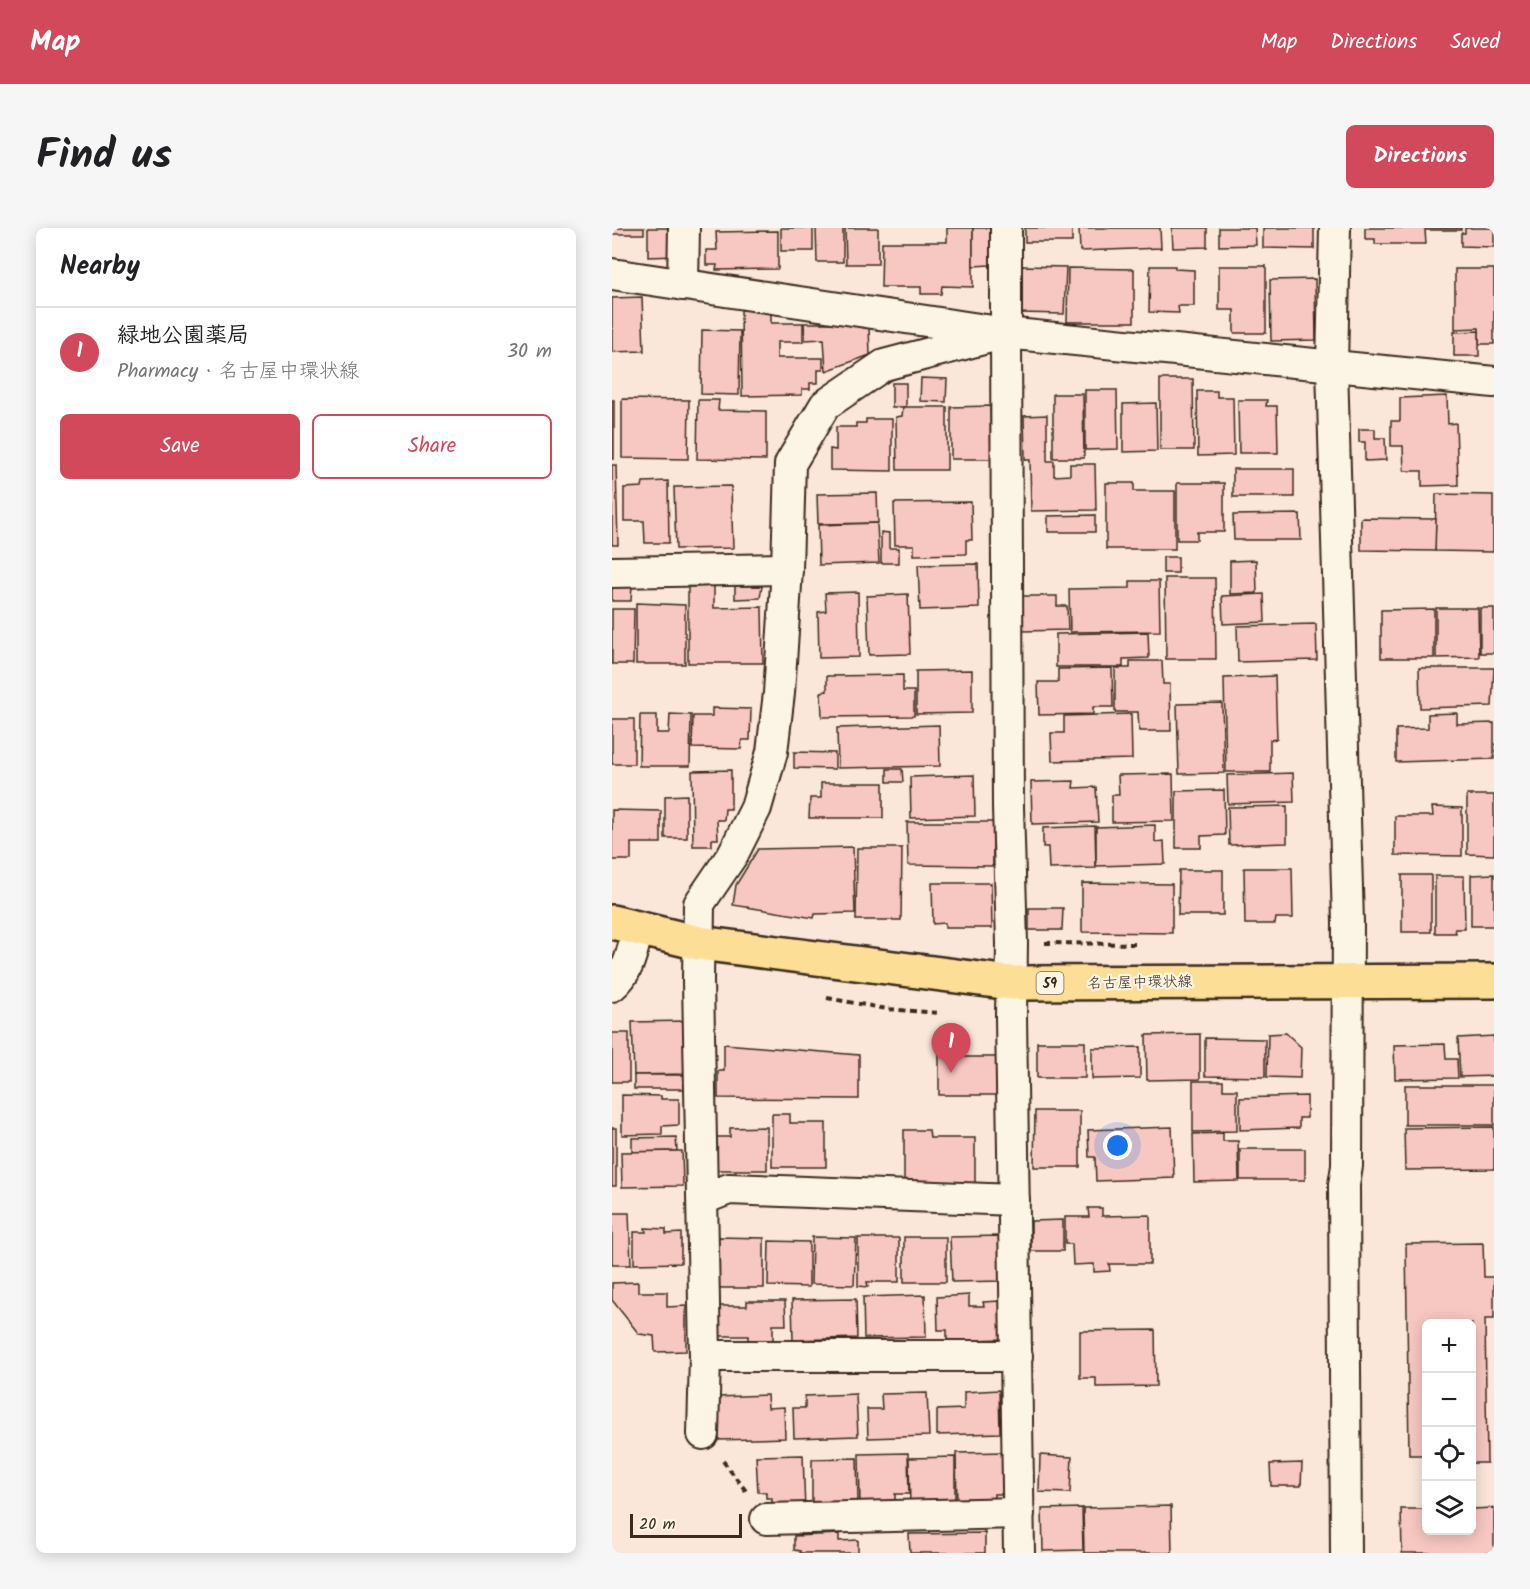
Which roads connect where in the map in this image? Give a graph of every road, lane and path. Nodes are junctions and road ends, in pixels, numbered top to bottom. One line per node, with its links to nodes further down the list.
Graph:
1 (684, 228): 5 (street)
2 (1006, 228): 6 (street)
3 (1335, 228): 7 (street)
4 (612, 274): 5 (street)
5 (683, 285): 6 (street)
6 (1006, 333): 7 (street); 9 (street); 13 (street)
7 (1332, 366): 8 (street); 15 (street)
8 (1494, 382)
9 (787, 570): 10 (street); 12 (street)
10 (612, 572)
11 (625, 926): 12 (main road, 名古屋中環状線 / 59); 18 (street)
12 (699, 943): 17 (main road, 名古屋中環状線 / 59); 19 (street)
13 (1012, 943): 14 (path); 17 (street)
14 (1142, 944)
15 (1348, 980): 16 (main road, 名古屋中環状線 / 59); 17 (main road, 名古屋中環状線 / 59); 27 (street)
16 (1494, 981)
17 (1011, 983): 20 (street)
18 (612, 986)
19 (703, 1199): 20 (street); 21 (street)
20 (1014, 1200): 22 (street)
21 (705, 1356): 22 (street); 23 (street)
22 (1017, 1356): 24 (street)
23 (703, 1434)
24 (1019, 1513): 25 (street); 26 (street)
25 (766, 1519)
26 (1019, 1553)
27 (1346, 1553)

